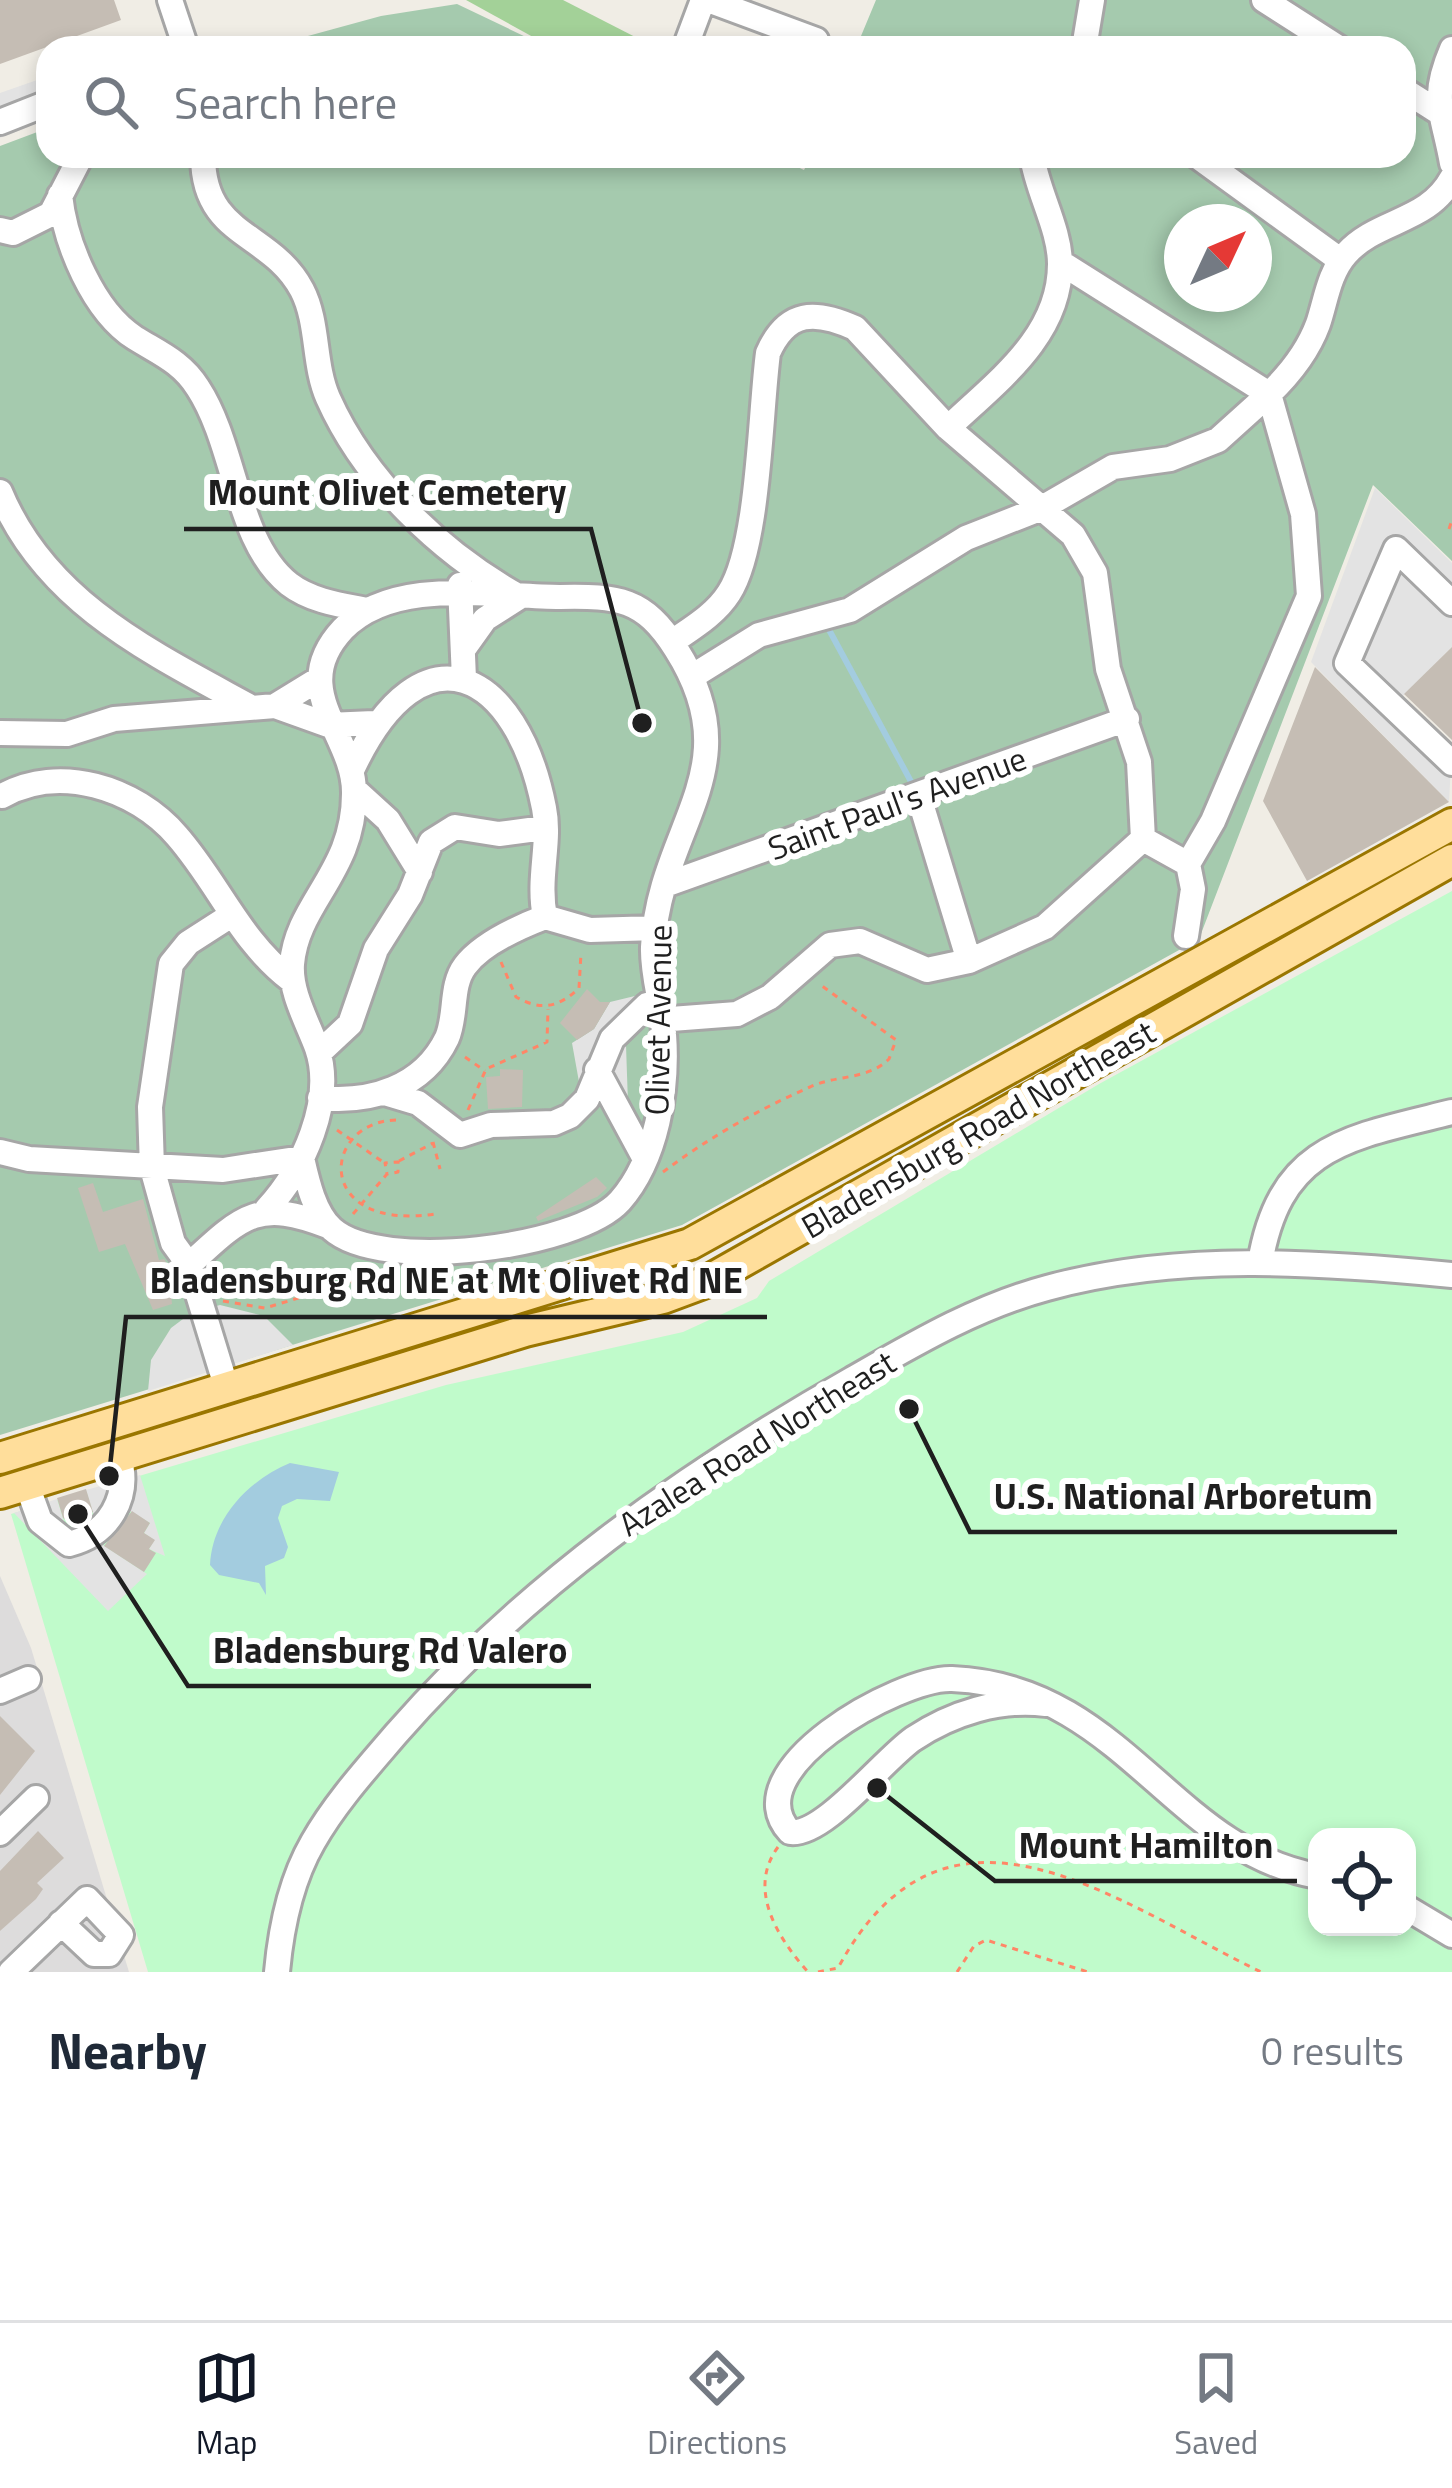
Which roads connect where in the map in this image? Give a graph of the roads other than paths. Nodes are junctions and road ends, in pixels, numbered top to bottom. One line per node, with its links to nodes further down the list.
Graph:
1 (170, 0): 5 (street)
2 (705, 0): 6 (street); 7 (street)
3 (1092, 0): 8 (street)
4 (1264, 0): 9 (street)
5 (182, 36)
6 (690, 36)
7 (805, 36)
8 (1086, 36)
9 (1320, 36)
10 (1452, 49): 13 (street)
11 (1416, 98): 13 (street)
12 (36, 108): 14 (street)
13 (1437, 111): 19 (street)
14 (0, 122)
15 (76, 168): 20 (street)
16 (202, 168): 29 (street)
17 (1035, 168): 24 (street)
18 (1214, 168): 23 (street)
19 (1451, 179): 23 (street)
20 (61, 195): 21 (street); 22 (street)
21 (4, 236): 22 (street)
22 (79, 260): 32 (street)
23 (1340, 260): 25 (street)
24 (1060, 262): 25 (street); 26 (street)
25 (1269, 394): 28 (street); 57 (street)
26 (948, 428): 28 (street); 35 (street)
27 (0, 492): 41 (street)
28 (1042, 508): 38 (street); 43 (street)
29 (454, 553): 30 (street); 31 (street)
30 (461, 596): 31 (street, Olivet Avenue); 34 (street, Olivet Avenue); 37 (street)
31 (520, 597): 35 (street, Olivet Avenue); 37 (street)
32 (323, 601): 34 (street); 36 (street)
33 (1452, 603): 47 (street)
34 (367, 610): 36 (street)
35 (672, 642): 38 (street, Olivet Avenue)
36 (333, 644): 39 (street)
37 (465, 646): 40 (street)
38 (693, 676): 59 (street, Olivet Avenue)
39 (319, 679): 42 (street); 45 (street)
40 (464, 679): 44 (street); 52 (street)
41 (247, 704): 42 (street); 46 (street)
42 (275, 706): 45 (street)
43 (1127, 719): 50 (street, Saint Paul's Avenue); 54 (street)
44 (374, 723): 45 (street); 48 (street)
45 (328, 725): 48 (street)
46 (0, 733)
47 (1452, 763)
48 (354, 779): 53 (street); 68 (street)
49 (1, 796): 60 (street)
50 (919, 797): 59 (street, Saint Paul's Avenue); 67 (street)
51 (1452, 824): 62 (main road, Bladensburg Road Northeast)
52 (544, 828): 55 (street); 61 (street)
53 (398, 834): 55 (street); 58 (street)
54 (1143, 838): 57 (street); 67 (street)
55 (431, 842): 58 (street)
56 (1452, 860): 62 (main road, Bladensburg Road Northeast)
57 (1188, 864): 65 (street)
58 (420, 872): 70 (street)
59 (665, 885): 63 (street, Olivet Avenue)
60 (230, 916): 64 (street); 66 (street)
61 (554, 920): 63 (street); 72 (street)
62 (1308, 921): 84 (main road, Bladensburg Road Northeast); 87 (main road, Bladensburg Road Northeast)
63 (657, 928): 69 (street, Olivet Avenue)
64 (204, 933): 66 (street); 78 (street)
65 (1186, 936)
66 (254, 947): 68 (street)
67 (969, 961): 69 (street)
68 (291, 980): 70 (street)
69 (660, 1012): 71 (street); 77 (street, Olivet Avenue)
70 (319, 1053): 73 (street)
71 (597, 1070): 72 (street); 77 (street)
72 (388, 1094): 73 (street)
73 (318, 1107): 76 (street)
74 (1452, 1112): 81 (street)
75 (0, 1152): 78 (street)
76 (302, 1157): 78 (street); 79 (street); 80 (street)
77 (645, 1159): 80 (street, Olivet Avenue)
78 (152, 1168): 82 (street)
79 (266, 1209): 80 (street, Olivet Avenue); 82 (street)
80 (331, 1228)
81 (1260, 1263): 83 (street, Azalea Road Northeast); 102 (street, Azalea Road Northeast)
82 (189, 1265): 85 (street)
83 (1452, 1275)
84 (272, 1376): 85 (main road, Bladensburg Road Northeast); 87 (main road)
85 (227, 1389): 86 (main road, Bladensburg Road Northeast)
86 (190, 1400): 88 (main road); 90 (main road, Bladensburg Road Northeast)
87 (280, 1407): 88 (main road, Bladensburg Road Northeast)
88 (199, 1432): 89 (main road, Bladensburg Road Northeast)
89 (119, 1456): 91 (main road, Bladensburg Road Northeast); 91 (street)
90 (0, 1458)
91 (13, 1489)
92 (28, 1679): 93 (street)
93 (0, 1691)
94 (1046, 1704): 94 (street); 97 (street)
95 (36, 1798): 96 (street)
96 (0, 1833)
97 (1308, 1873)
98 (1416, 1913): 100 (street)
99 (61, 1923): 99 (street); 101 (street)
100 (1452, 1935)
101 (11, 1972)
102 (277, 1972)

